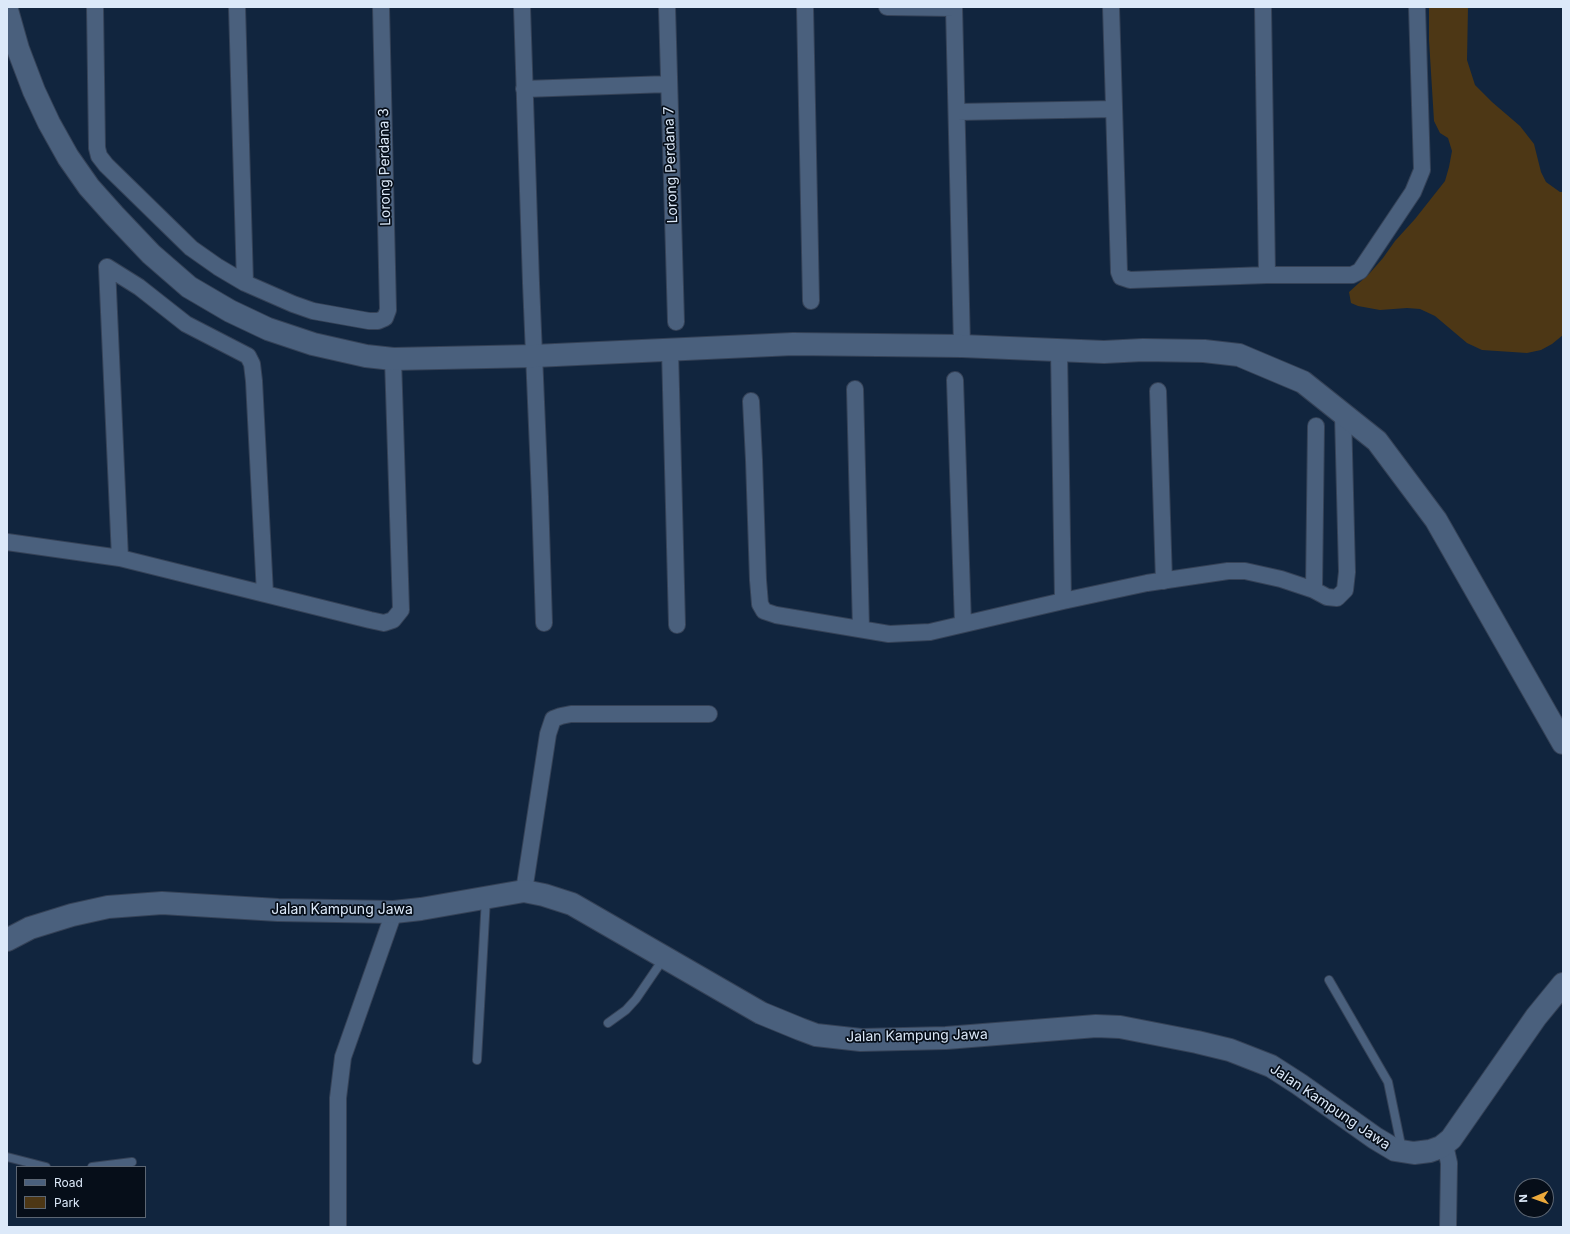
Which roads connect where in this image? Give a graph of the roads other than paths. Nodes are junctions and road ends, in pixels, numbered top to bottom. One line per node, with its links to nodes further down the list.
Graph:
1 (95, 7): 18 (street)
2 (237, 7): 18 (street)
3 (381, 7): 18 (street, Lorong Perdana 3)
4 (522, 7): 14 (street)
5 (667, 7): 13 (street, Lorong Perdana 7)
6 (805, 7): 19 (street)
7 (887, 7): 11 (street)
8 (1111, 7): 15 (street)
9 (1263, 7): 17 (street)
10 (1416, 7): 17 (street)
11 (954, 8): 16 (street)
12 (7, 10): 25 (street)
13 (668, 84): 14 (street); 20 (street, Lorong Perdana 7)
14 (524, 89): 24 (street)
15 (1114, 109): 16 (street); 17 (street)
16 (957, 112): 21 (street)
17 (1267, 275)
18 (245, 283)
19 (811, 301)
20 (676, 322)
21 (962, 346): 22 (street); 23 (street)
22 (670, 350): 24 (street); 39 (street)
23 (1059, 350): 30 (street); 37 (street)
24 (534, 356): 25 (street); 38 (street)
25 (393, 359): 36 (street)
26 (955, 380): 40 (street)
27 (855, 389): 41 (street)
28 (1158, 391): 34 (street)
29 (751, 401): 41 (street)
30 (1343, 414): 35 (street); 43 (street)
31 (1316, 426): 35 (street)
32 (7, 542): 33 (street)
33 (120, 558): 36 (street); 36 (street)
34 (1164, 581): 35 (street); 37 (street)
35 (1314, 590)
36 (265, 594)
37 (1063, 601): 40 (street)
38 (544, 623)
39 (677, 624)
40 (963, 624): 41 (street)
41 (860, 629)
42 (709, 714): 44 (street)
43 (1563, 743)
44 (524, 891): 45 (street, Jalan Kampung Jawa); 48 (street, Jalan Kampung Jawa)
45 (486, 897): 46 (street, Jalan Kampung Jawa); 52 (lane)
46 (394, 912): 47 (street, Jalan Kampung Jawa); 59 (street)
47 (7, 940)
48 (664, 957): 51 (lane); 54 (street, Jalan Kampung Jawa)
49 (1329, 980): 54 (lane)
50 (1563, 984): 53 (street)
51 (608, 1023)
52 (477, 1060)
53 (1445, 1145): 54 (street, Jalan Kampung Jawa); 60 (street)
54 (1403, 1152)
55 (7, 1157): 57 (lane)
56 (132, 1162): 58 (lane)
57 (42, 1166)
58 (100, 1166)
59 (338, 1227)
60 (1448, 1227)

